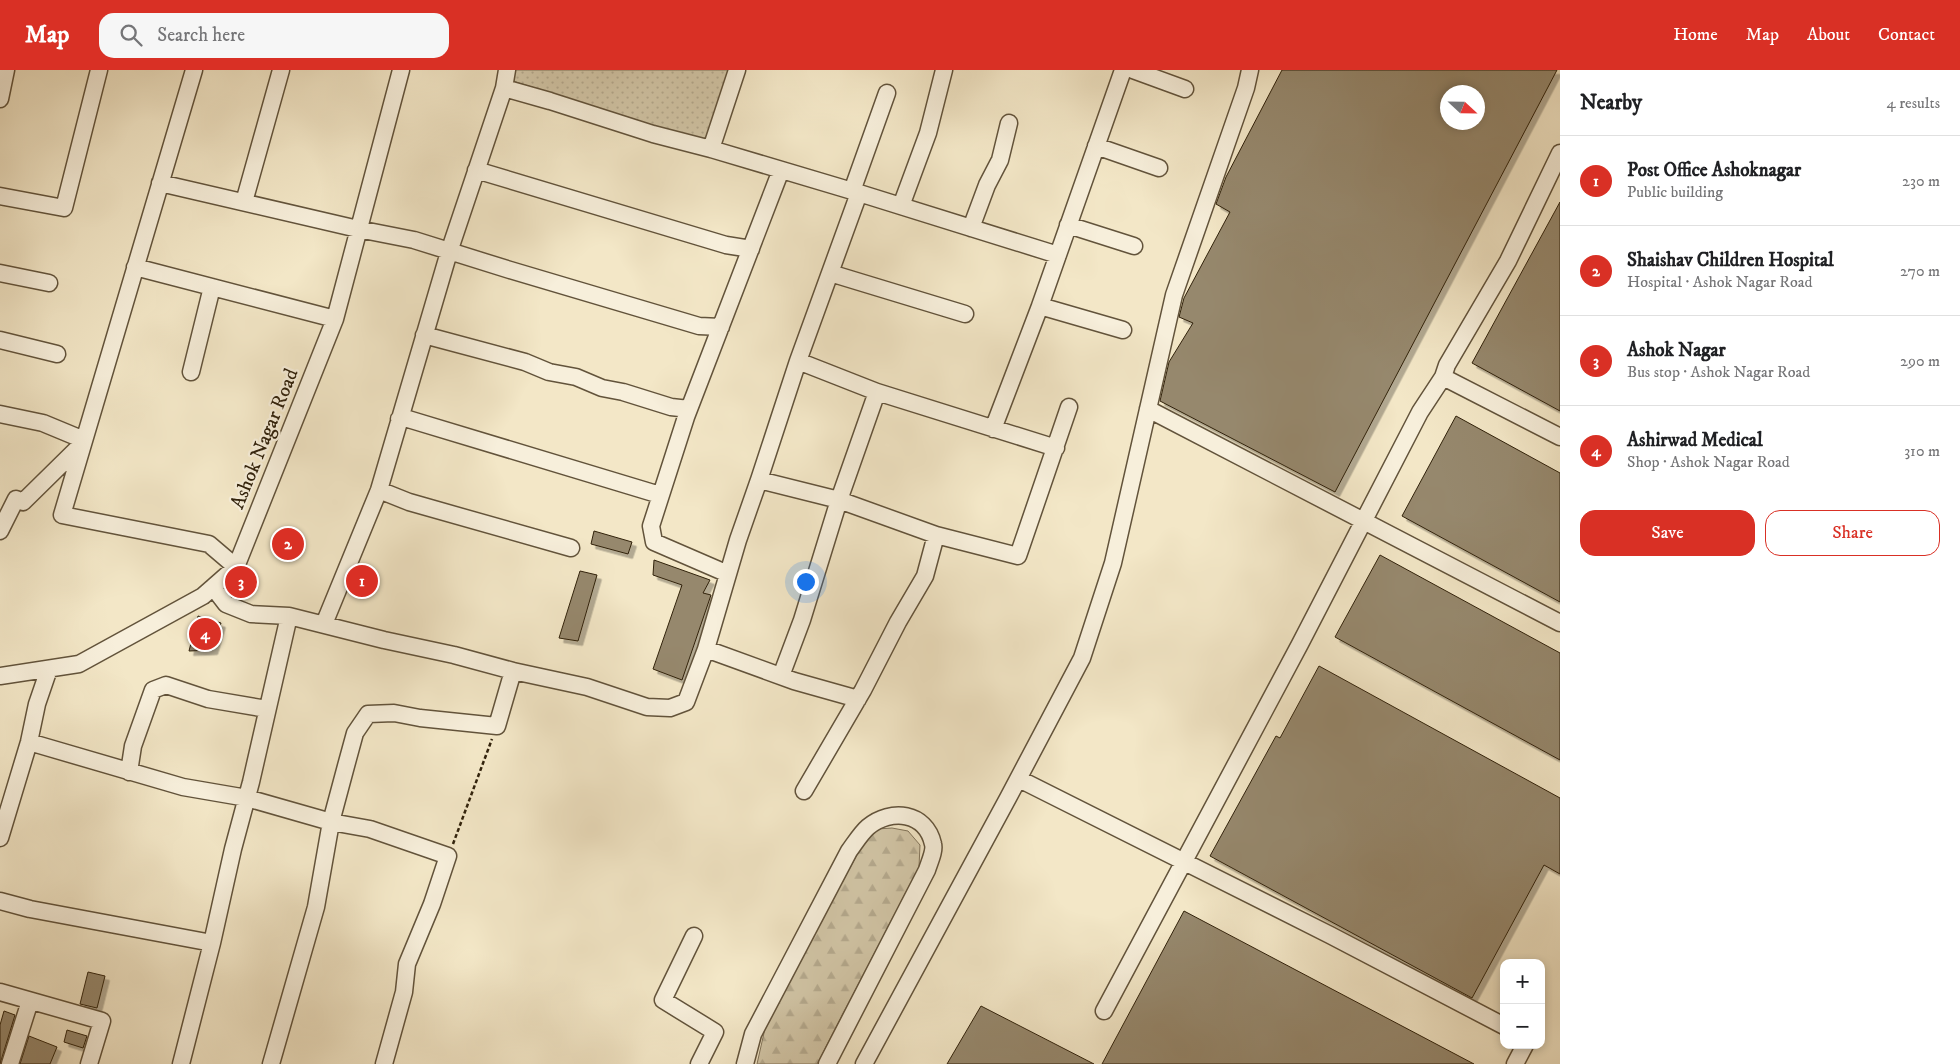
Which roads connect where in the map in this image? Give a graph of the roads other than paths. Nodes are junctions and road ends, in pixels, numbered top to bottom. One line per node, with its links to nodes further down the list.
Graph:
1 (6, 70): 15 (street)
2 (99, 70): 25 (street)
3 (194, 70): 23 (street)
4 (281, 70): 26 (street)
5 (401, 70): 30 (street, Ashok Nagar Road)
6 (507, 70): 12 (street)
7 (736, 70): 18 (street)
8 (944, 70): 27 (street)
9 (1123, 70): 17 (street)
10 (1133, 70): 13 (street)
11 (1250, 70): 54 (street)
12 (504, 88): 18 (street); 21 (street)
13 (1185, 89)
14 (886, 93): 24 (street)
15 (0, 99)
16 (1009, 123): 29 (street)
17 (1096, 146): 20 (street); 28 (street)
18 (711, 149): 22 (street)
19 (1560, 153): 50 (street)
20 (1159, 168)
21 (476, 170): 32 (street); 33 (street)
22 (781, 170): 24 (street); 32 (street)
23 (160, 183): 26 (street); 35 (street)
24 (856, 192): 27 (street); 37 (street)
25 (0, 196)
26 (244, 202): 30 (street)
27 (901, 206): 29 (street)
28 (1068, 225): 31 (street); 34 (street)
29 (971, 228): 34 (street)
30 (358, 229): 33 (street); 42 (street, Ashok Nagar Road)
31 (1134, 246)
32 (751, 249): 43 (street)
33 (450, 252): 43 (street); 45 (street)
34 (1058, 255): 40 (street)
35 (135, 267): 39 (street); 59 (street)
36 (0, 273): 38 (street)
37 (830, 273): 41 (street); 48 (street)
38 (50, 284)
39 (212, 287): 42 (street); 49 (street)
40 (1040, 306): 44 (street); 57 (street)
41 (965, 314)
42 (335, 319): 70 (street, Ashok Nagar Road)
43 (722, 327): 53 (street)
44 (1123, 330)
45 (424, 335): 53 (street); 56 (street)
46 (0, 340): 47 (street)
47 (57, 354)
48 (798, 361): 51 (street); 61 (street)
49 (191, 372)
50 (1443, 377): 58 (street); 66 (street)
51 (877, 392): 57 (street); 65 (street)
52 (1069, 406): 60 (street)
53 (689, 409): 63 (street)
54 (1148, 409): 66 (street); 85 (street)
55 (0, 414): 59 (street)
56 (400, 419): 62 (street); 63 (street)
57 (993, 430): 60 (street)
58 (1560, 437)
59 (84, 442): 64 (street); 70 (street)
60 (1056, 448): 68 (street)
61 (759, 480): 65 (street); 71 (street)
62 (379, 490): 69 (street); 75 (street)
63 (660, 495): 71 (street)
64 (8, 498): 67 (street)
65 (839, 500): 68 (street); 80 (street)
66 (1363, 520): 74 (street); 90 (street)
67 (0, 531)
68 (936, 534): 81 (street)
69 (571, 548)
70 (236, 567): 72 (street, Ashok Nagar Road)
71 (728, 574): 76 (street)
72 (214, 587): 73 (street); 77 (street, Ashok Nagar Road)
73 (289, 616): 75 (street); 82 (street)
74 (1560, 623)
75 (324, 624): 78 (street)
76 (706, 649): 78 (street); 80 (street)
77 (49, 669): 79 (street, Ashok Nagar Road); 83 (street)
78 (513, 671): 88 (street)
79 (0, 676)
80 (782, 676): 81 (street)
81 (858, 699): 86 (street)
82 (267, 709): 84 (street); 87 (street)
83 (29, 742): 84 (street); 89 (street)
84 (129, 772): 87 (street)
85 (1018, 778): 90 (street); 107 (street)
86 (804, 791)
87 (247, 798): 88 (street); 93 (street)
88 (331, 822): 102 (street); 103 (street)
89 (0, 838)
90 (1184, 861): 96 (street); 97 (street)
91 (0, 901): 93 (street)
92 (694, 936): 104 (street)
93 (212, 943): 101 (street)
94 (0, 992): 95 (street)
95 (30, 1001): 99 (street); 100 (street)
96 (1104, 1011)
97 (1500, 1024)
98 (1523, 1049): 108 (street)
99 (10, 1064)
100 (89, 1064)
101 (181, 1064)
102 (271, 1064)
103 (384, 1064)
104 (699, 1064)
105 (745, 1064): 106 (street)
106 (827, 1064)
107 (864, 1064)
108 (1515, 1064)

